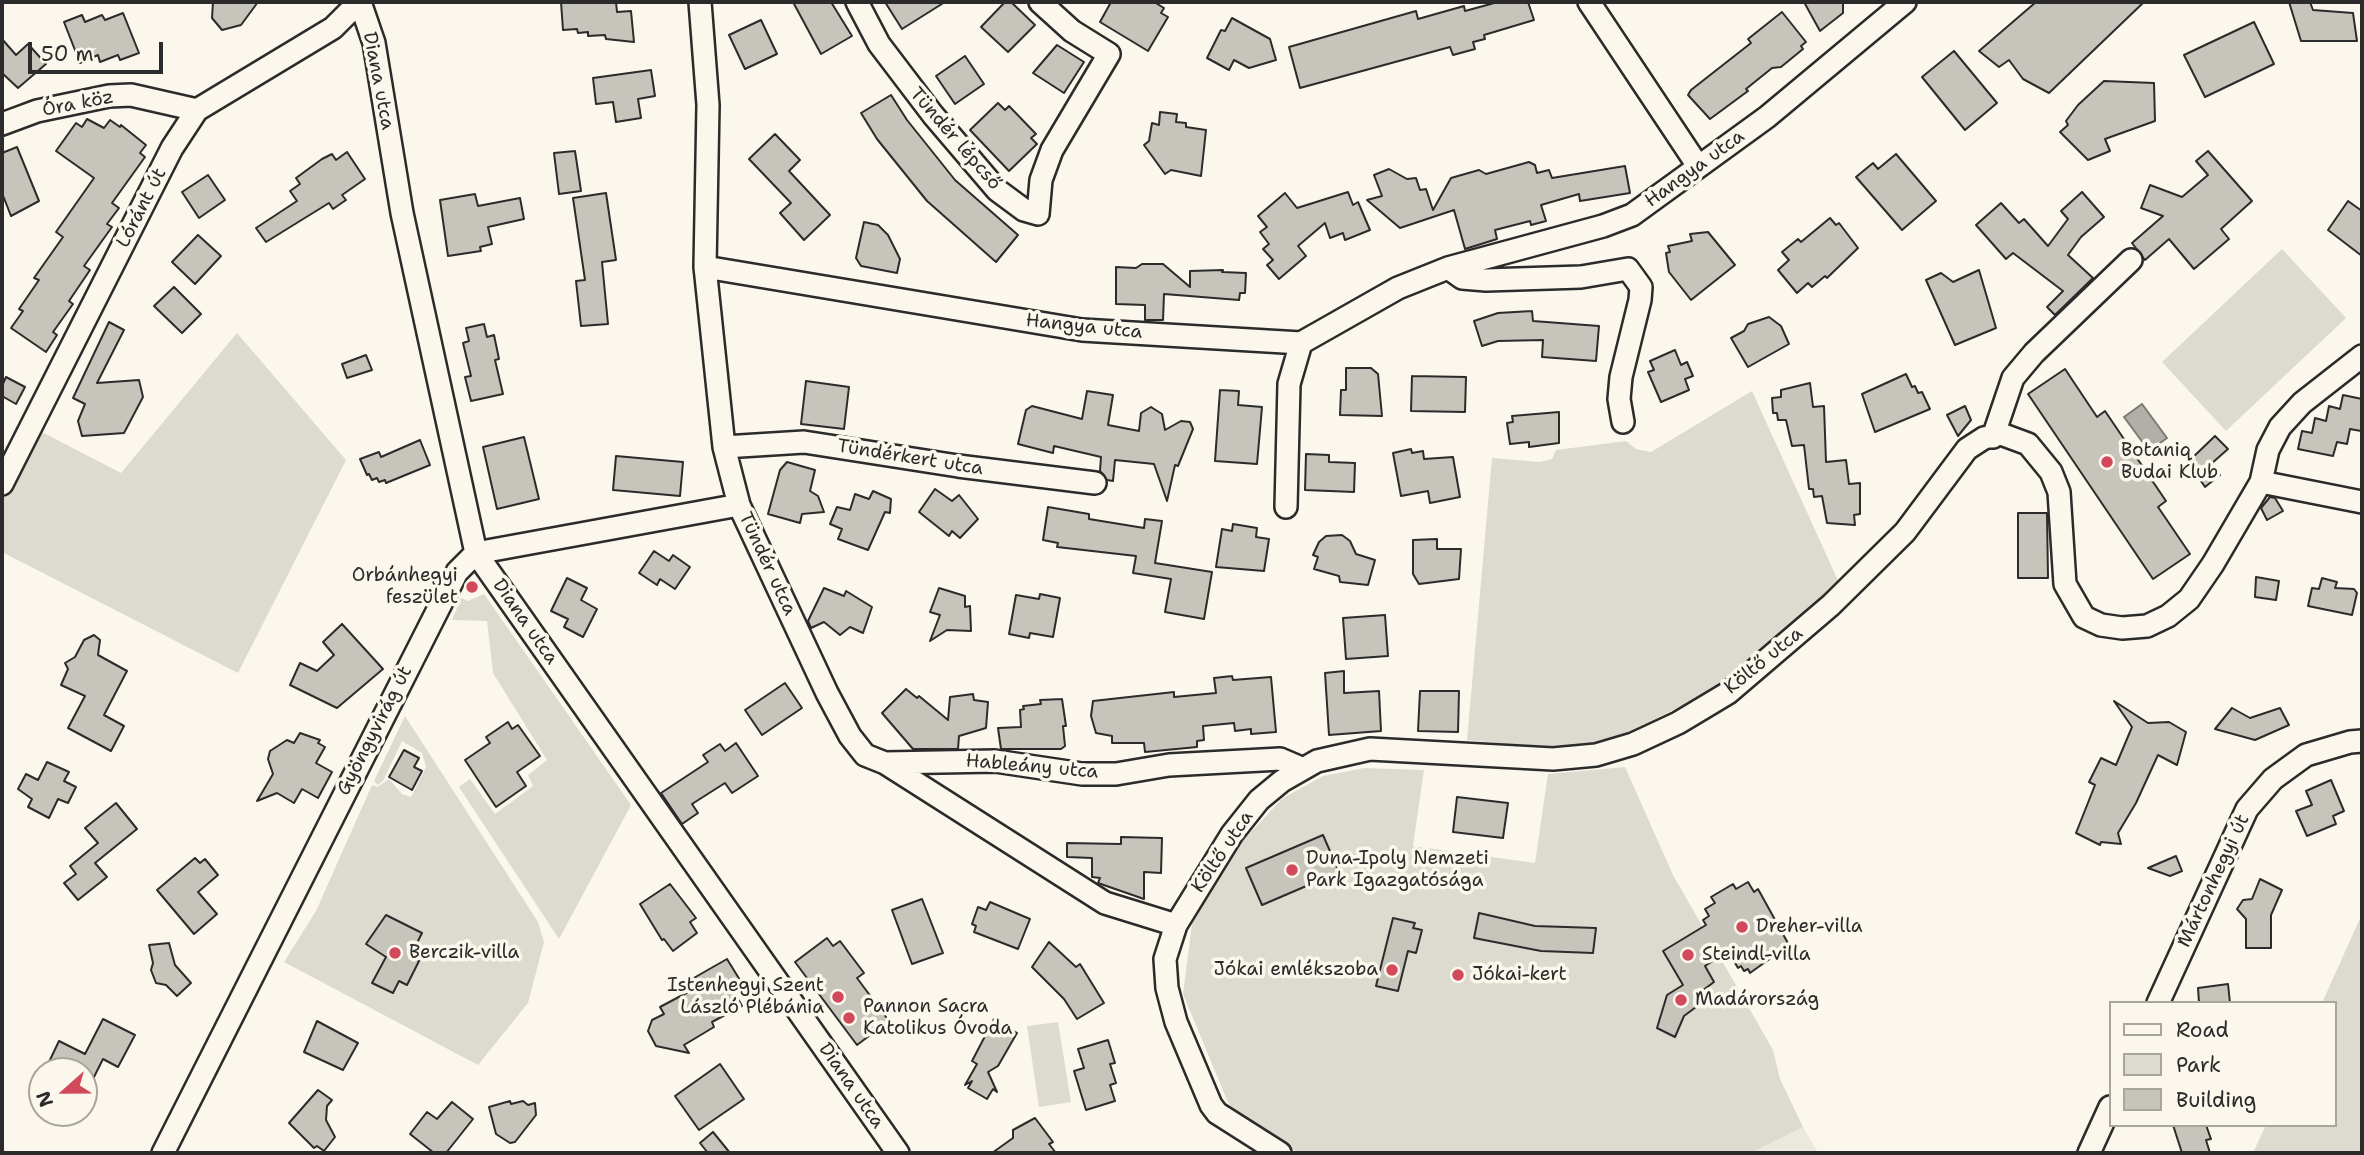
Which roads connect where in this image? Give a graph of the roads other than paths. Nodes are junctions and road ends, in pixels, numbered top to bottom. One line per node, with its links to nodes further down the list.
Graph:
1 (359, 2): 7 (street, Lóránt út); 24 (street, Diana utca)
2 (700, 2): 11 (street, Tündér utca)
3 (857, 2): 4 (street, Tündér lépcső)
4 (1040, 2)
5 (1590, 2): 9 (street)
6 (1905, 2): 9 (street, Hangya utca)
7 (197, 110): 8 (street, Óra köz); 20 (street, Lóránt út)
8 (2, 124)
9 (1698, 166): 12 (street, Hangya utca)
10 (2131, 260): 16 (street)
11 (705, 267): 13 (street, Hangya utca); 17 (street, Tündér utca)
12 (1448, 268): 13 (street, Hangya utca); 15 (street)
13 (1301, 343): 23 (street)
14 (2362, 356): 19 (street)
15 (1623, 422)
16 (1993, 436): 19 (street); 27 (street, Költő utca)
17 (724, 447): 18 (street, Tündérkert utca); 22 (street, Tündér utca)
18 (1095, 482)
19 (2261, 482): 21 (street)
20 (2, 484)
21 (2362, 502)
22 (739, 505): 24 (street); 26 (street, Tündér utca)
23 (1286, 507)
24 (476, 553): 31 (street, Gyöngyvirág út); 32 (street, Diana utca)
25 (2362, 741): 29 (street, Mártonhegyi út)
26 (885, 764): 27 (street, Hableány utca); 28 (street, Tündér utca)
27 (1301, 768): 28 (street, Költő utca)
28 (1176, 925): 33 (street, Költő utca)
29 (2159, 1001)
30 (2108, 1111): 34 (street)
31 (163, 1153)
32 (898, 1153)
33 (1280, 1153)
34 (2089, 1153)

